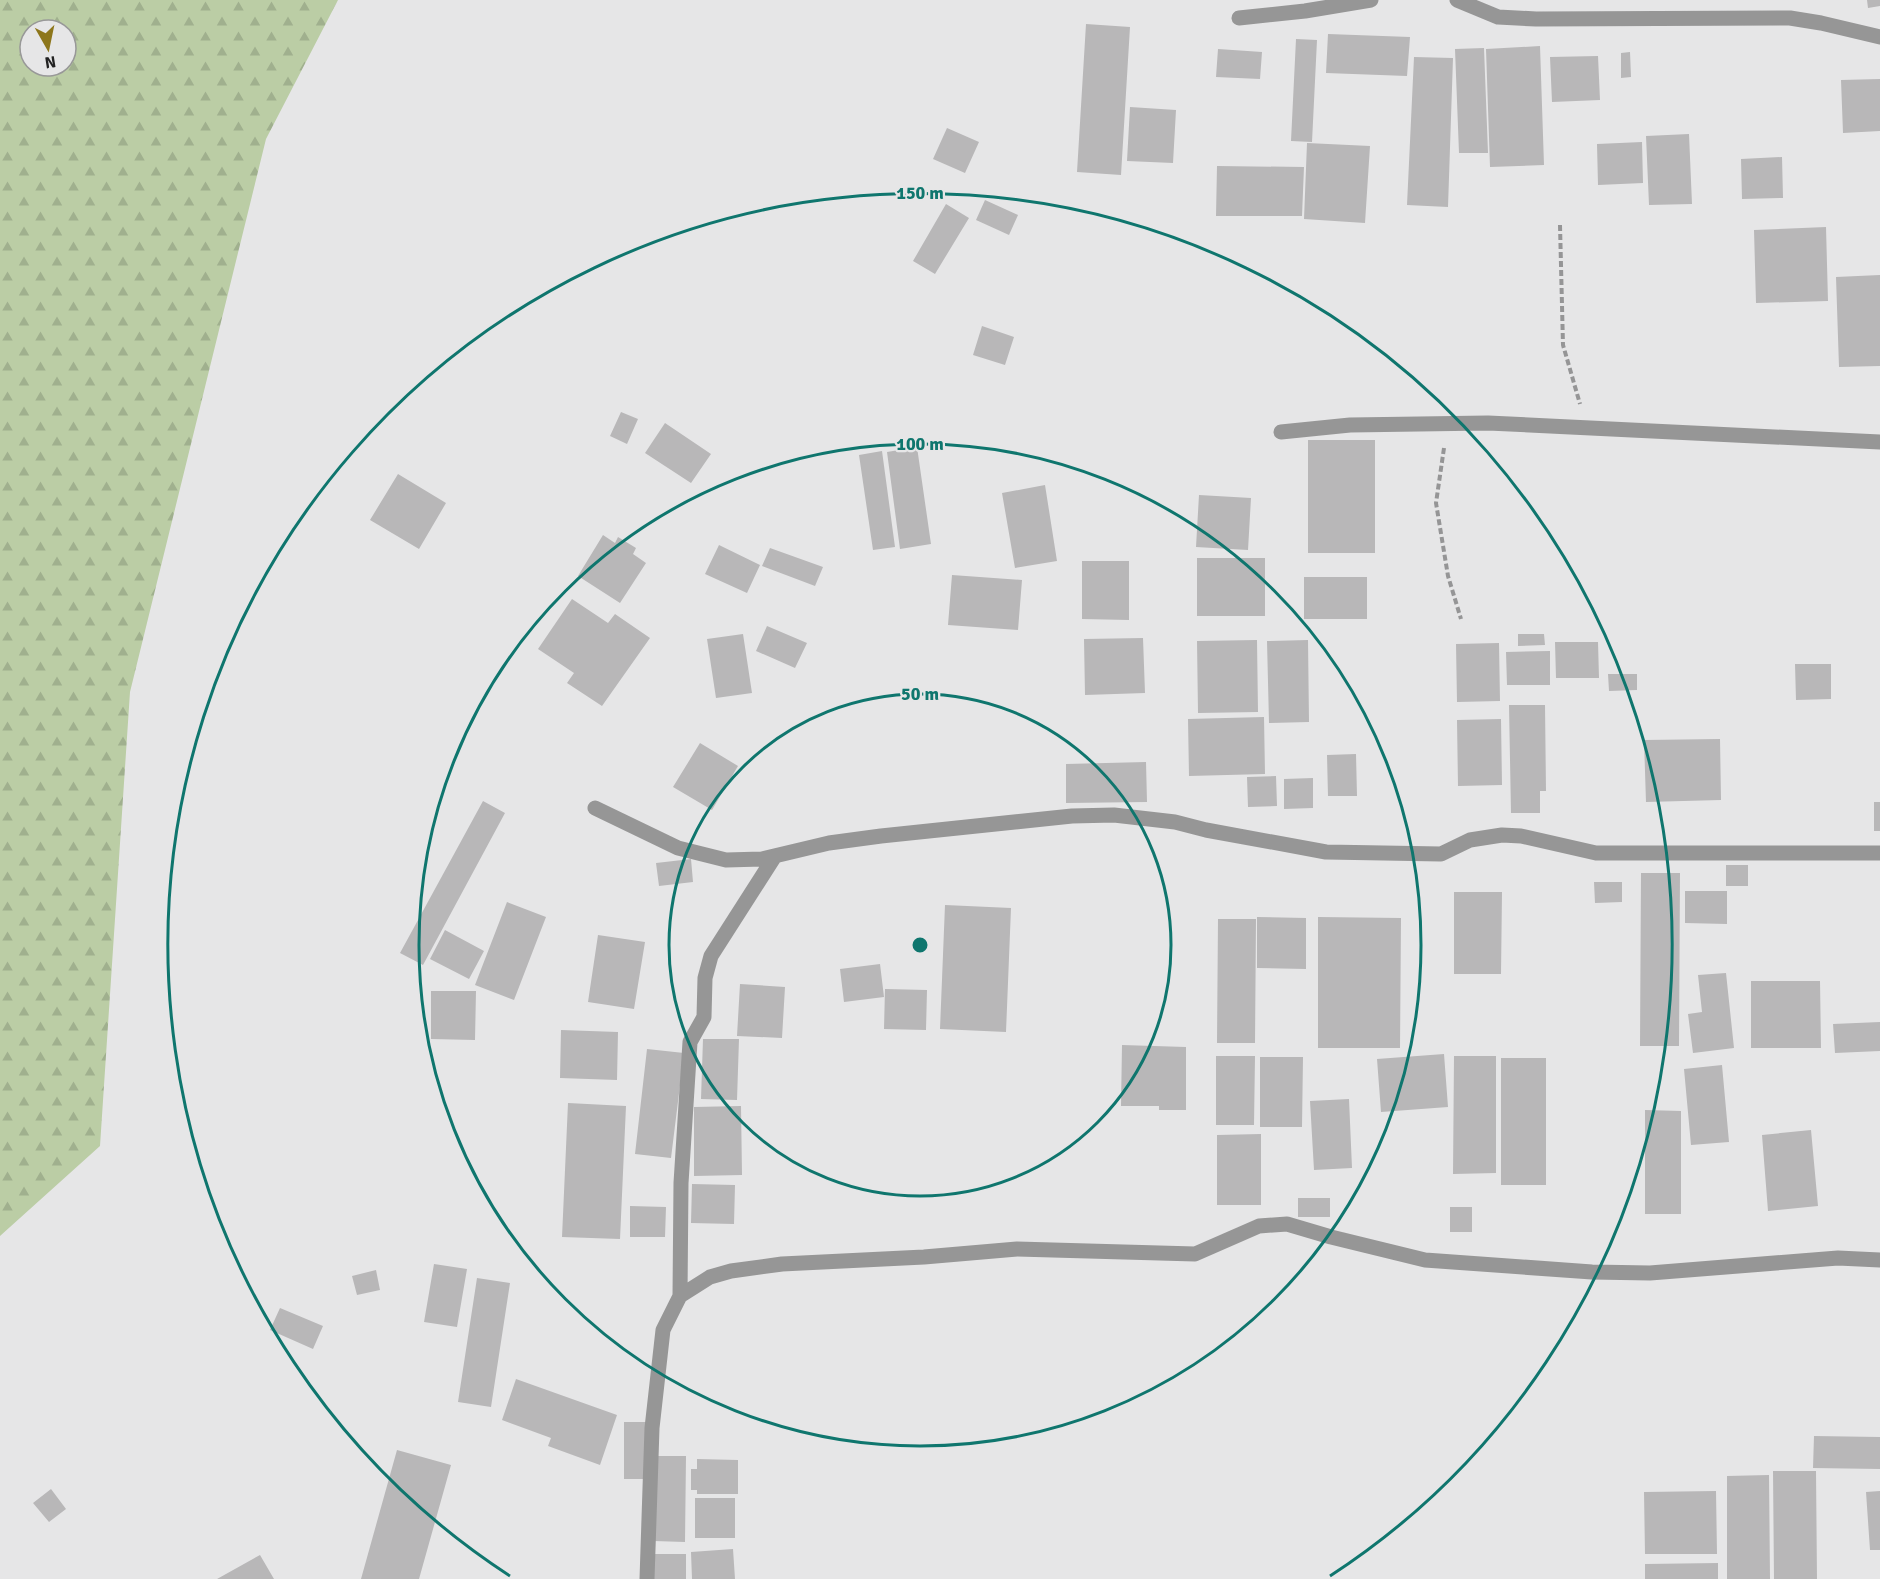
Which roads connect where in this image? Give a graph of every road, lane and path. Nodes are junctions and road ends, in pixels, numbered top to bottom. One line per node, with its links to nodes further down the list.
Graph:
1 (1371, 0): 3 (street)
2 (1457, 0): 4 (street)
3 (1239, 18)
4 (1880, 37)
5 (1560, 225): 7 (path)
6 (1447, 424): 7 (street); 8 (street); 10 (path)
7 (1588, 428): 9 (street)
8 (1281, 432)
9 (1880, 442)
10 (1461, 619)
11 (595, 808): 13 (street)
12 (1880, 853): 13 (street)
13 (775, 856): 15 (street)
14 (1880, 1260): 15 (street)
15 (681, 1296): 16 (street)
16 (647, 1579)

